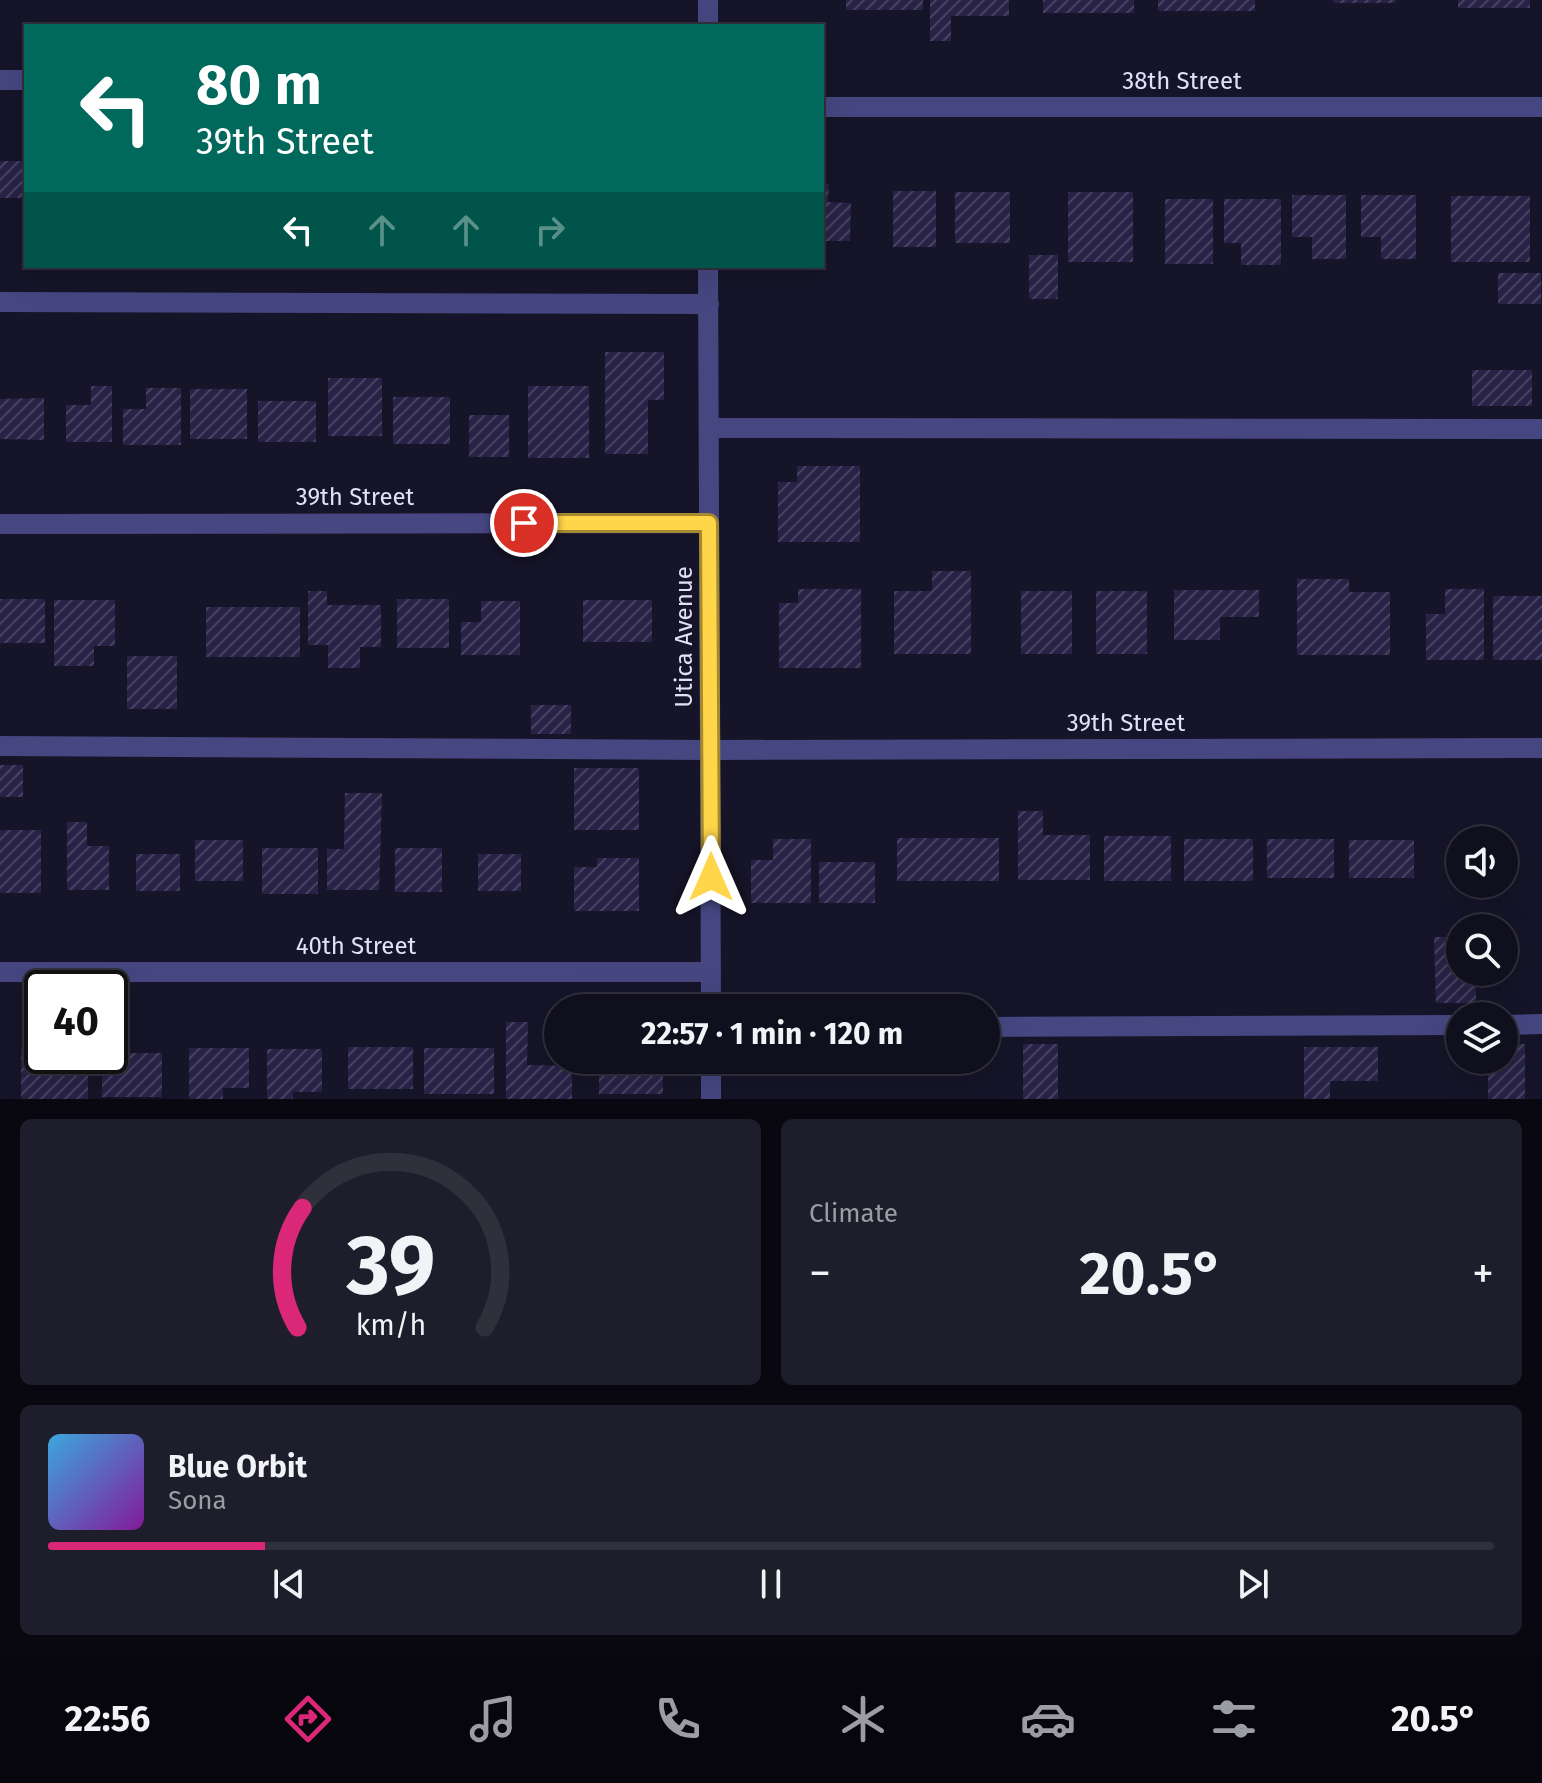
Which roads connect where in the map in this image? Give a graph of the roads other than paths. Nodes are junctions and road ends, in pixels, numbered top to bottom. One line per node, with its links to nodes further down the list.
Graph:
1 (708, 0): 2 (street)
2 (708, 24)
3 (0, 80): 4 (street)
4 (24, 80)
5 (824, 107): 6 (street, 38th Street)
6 (1542, 107)
7 (708, 268): 9 (street, Utica Avenue)
8 (0, 302): 9 (street)
9 (709, 304): 10 (street, Utica Avenue)
10 (709, 428): 11 (street); 12 (street, Utica Avenue)
11 (1542, 429)
12 (709, 523): 13 (street, 39th Street); 16 (street, Utica Avenue)
13 (0, 524)
14 (0, 746): 16 (street, 39th Street)
15 (1542, 748): 16 (street, 39th Street)
16 (710, 750): 18 (street, Utica Avenue)
17 (0, 972): 18 (street, 40th Street)
18 (711, 972): 19 (street, Utica Avenue)
19 (711, 994)
20 (1542, 1024): 22 (street)
21 (1446, 1025): 23 (street)
22 (1518, 1025)
23 (1000, 1027)
24 (711, 1074): 25 (street)
25 (711, 1099)

